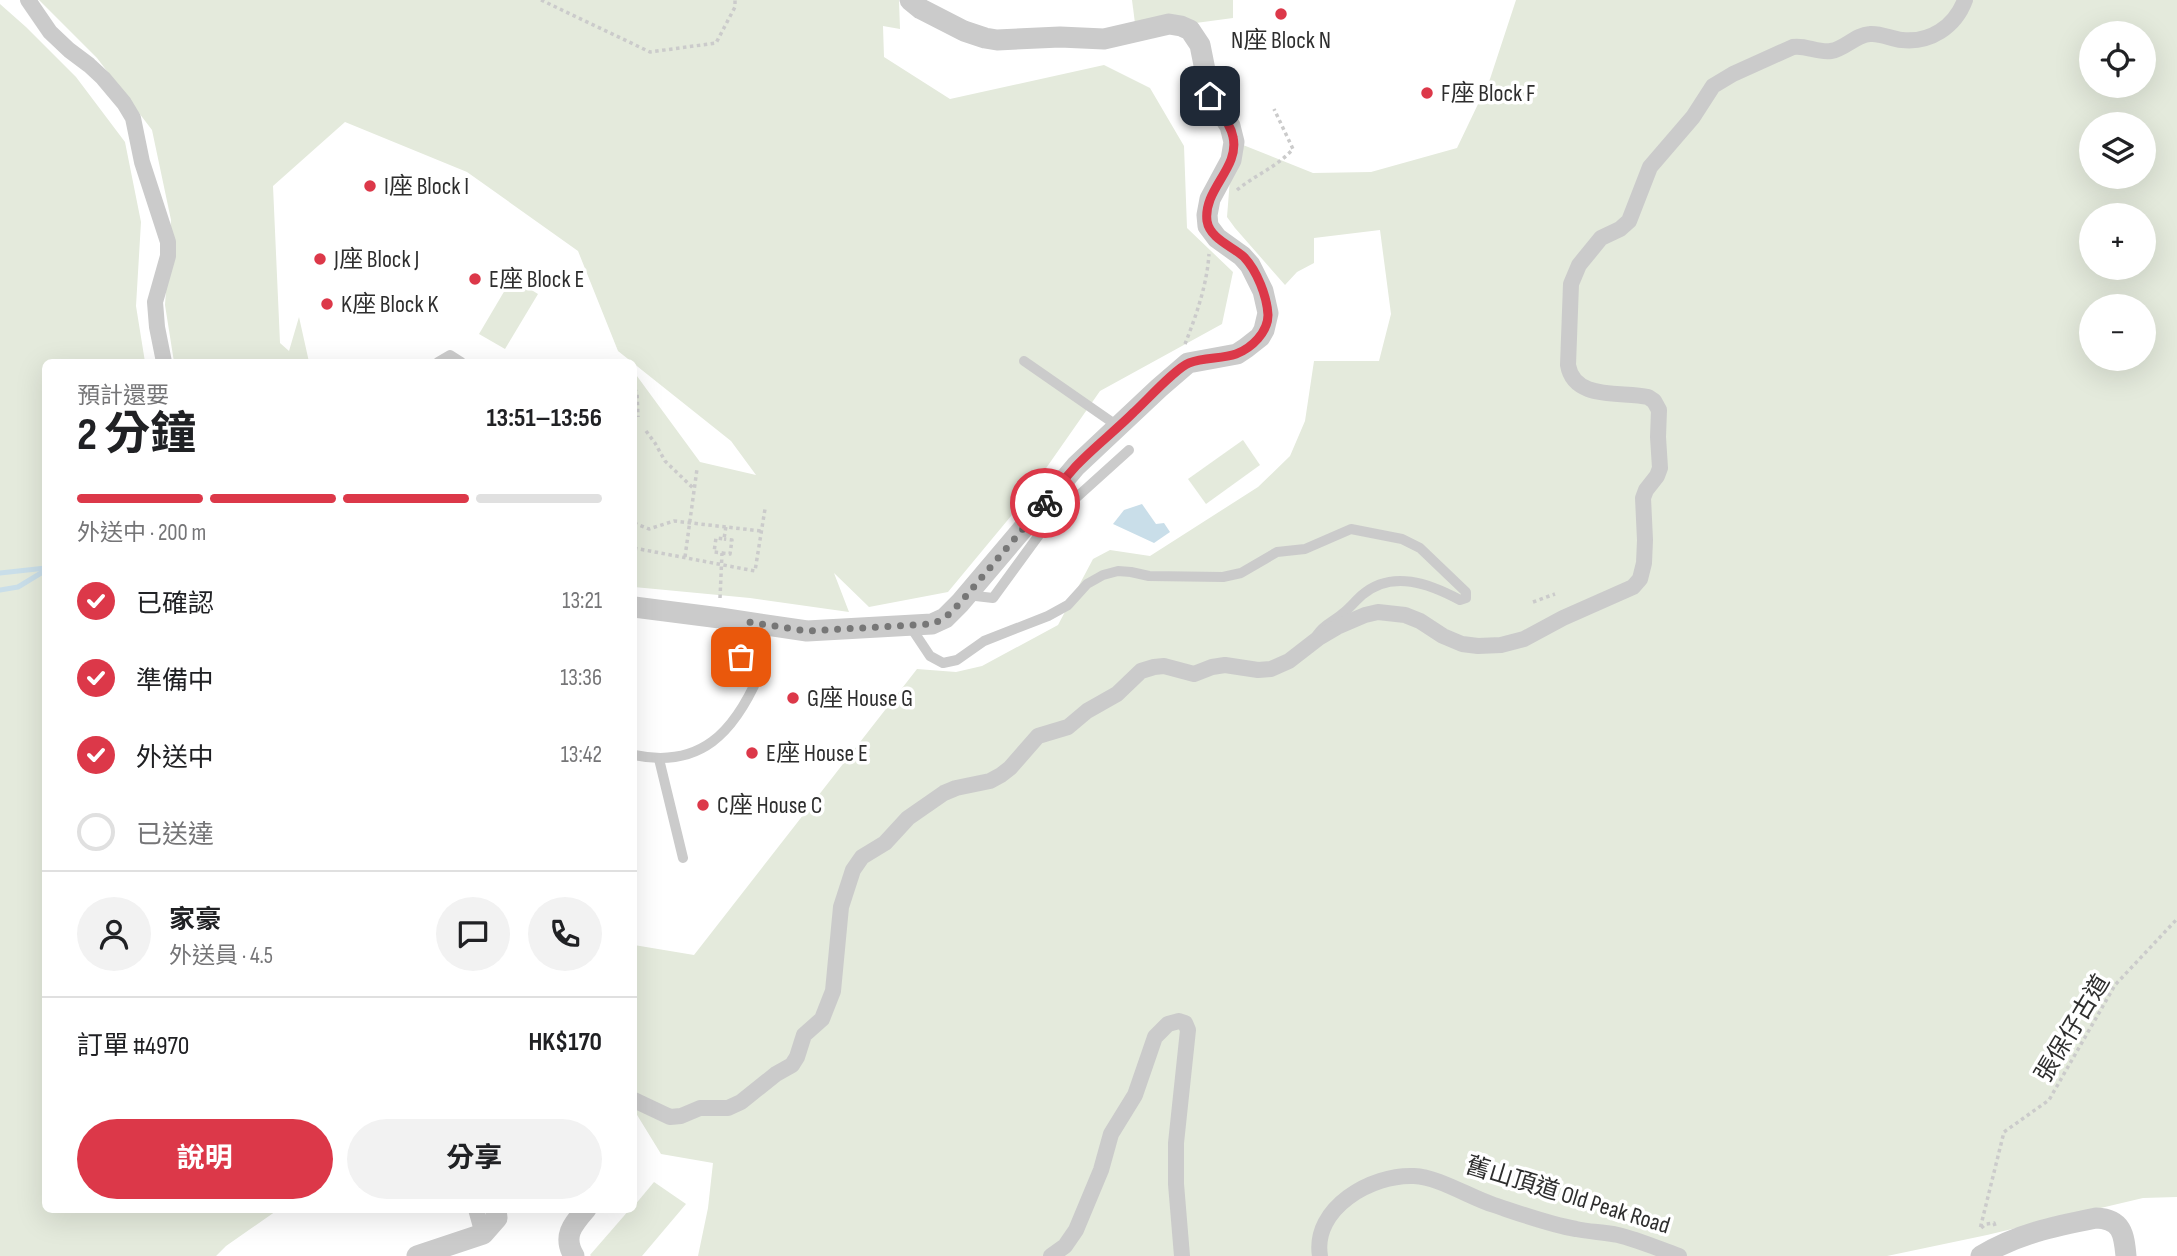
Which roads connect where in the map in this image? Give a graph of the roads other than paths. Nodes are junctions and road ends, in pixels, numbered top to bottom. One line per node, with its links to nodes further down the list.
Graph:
1 (28, 0): 4 (street)
2 (910, 0): 6 (street)
3 (1965, 0): 12 (street)
4 (163, 359)
5 (1024, 361): 6 (lane)
6 (1119, 427): 8 (street)
7 (1129, 450): 8 (lane)
8 (966, 594): 11 (street)
9 (637, 607): 10 (street)
10 (748, 622): 11 (street); 14 (lane)
11 (910, 626): 12 (lane)
12 (1320, 637): 16 (street)
13 (637, 755): 14 (lane)
14 (659, 759): 15 (lane)
15 (683, 858)
16 (637, 1101)
17 (477, 1213): 20 (street)
18 (497, 1213): 20 (street)
19 (583, 1213): 24 (street)
20 (483, 1234): 21 (street)
21 (457, 1250): 23 (street)
22 (1989, 1251): 29 (street); 30 (street)
23 (417, 1256)
24 (574, 1256)
25 (1051, 1256): 26 (street)
26 (1182, 1256)
27 (1320, 1256): 28 (street, 舊山頂道 Old Peak Road)
28 (1679, 1256)
29 (1965, 1256)
30 (2126, 1256)

